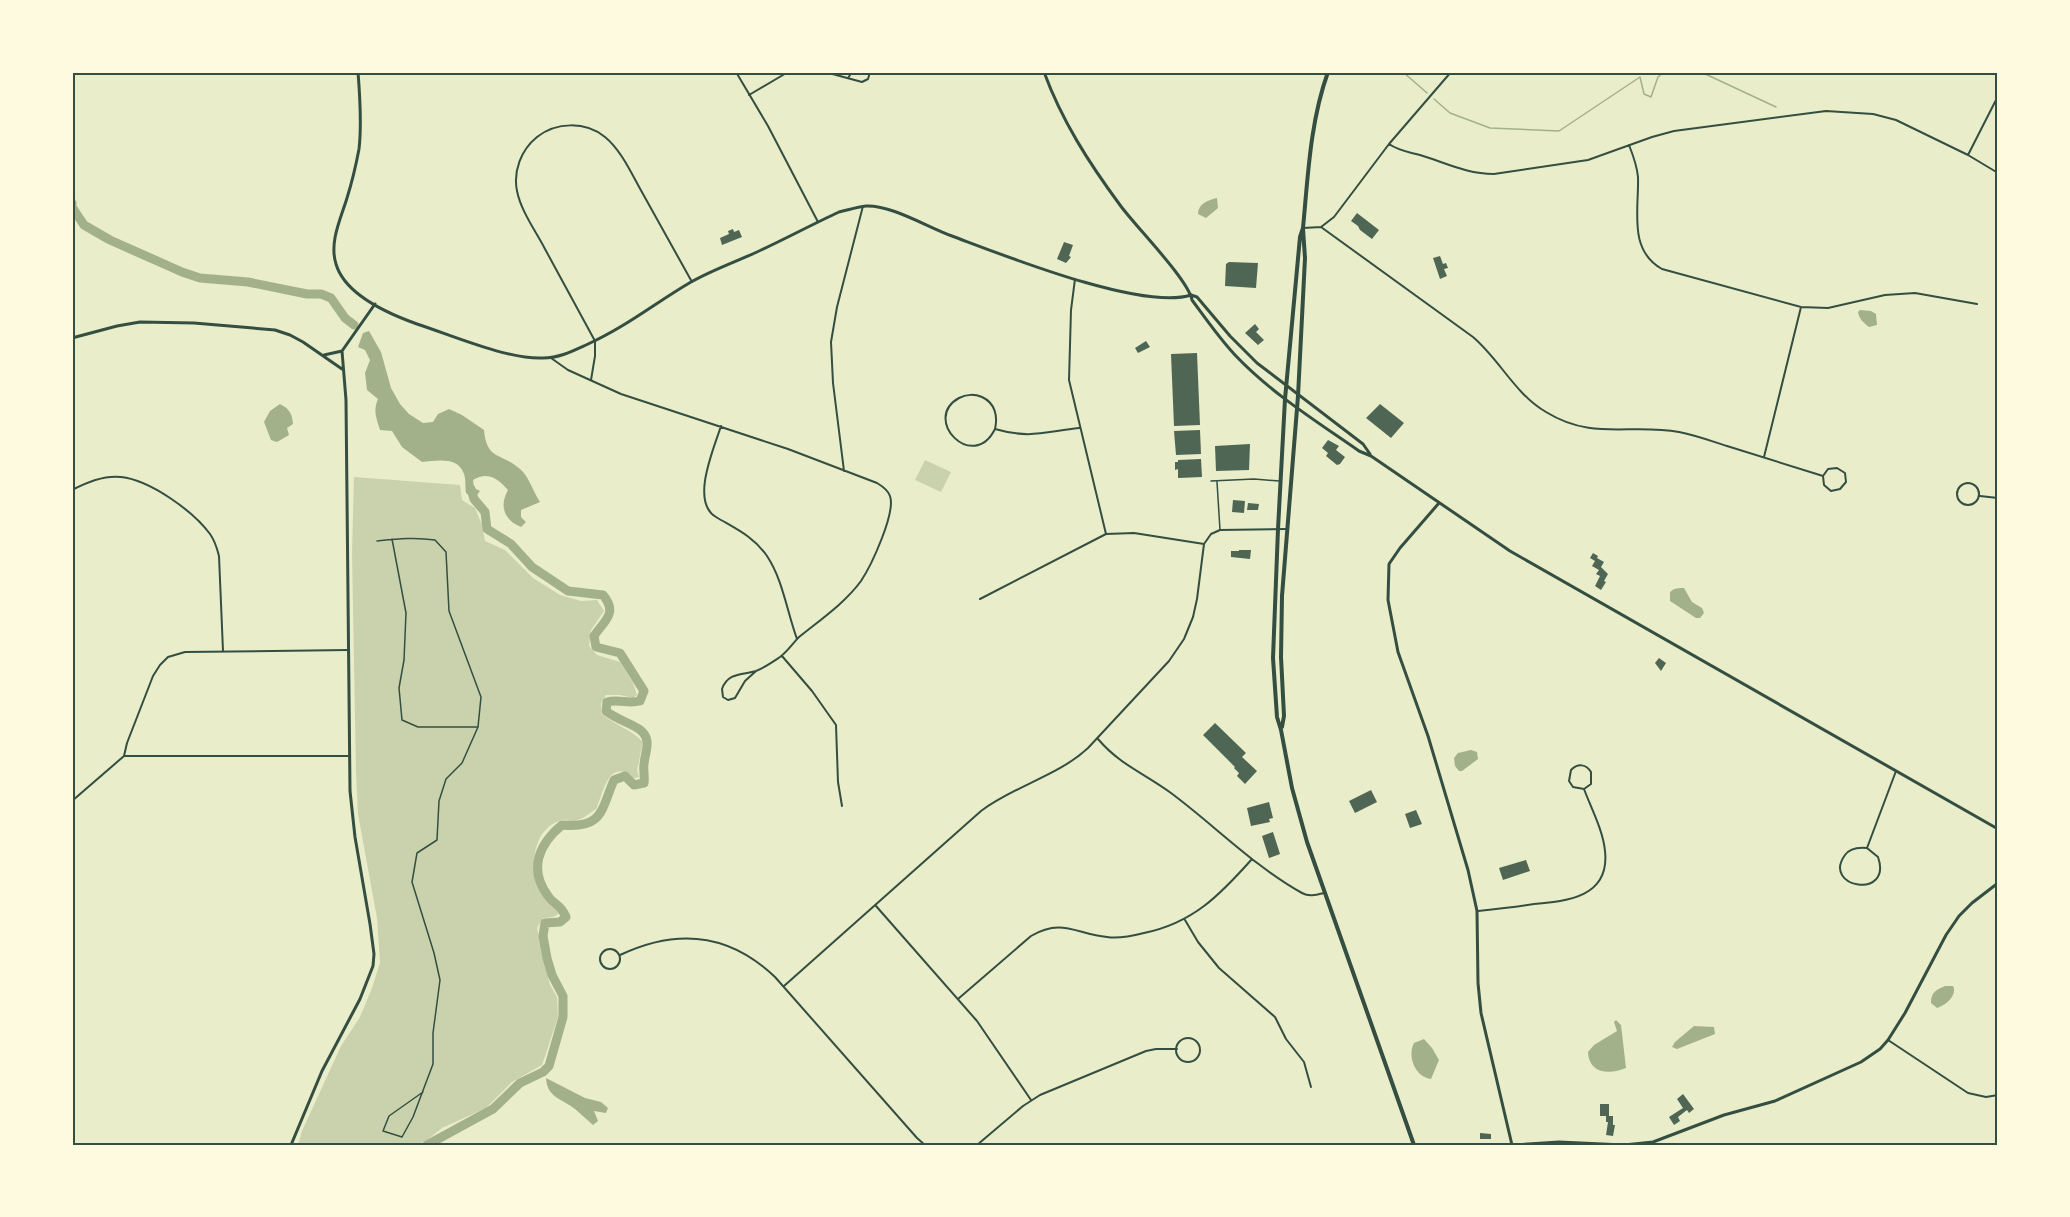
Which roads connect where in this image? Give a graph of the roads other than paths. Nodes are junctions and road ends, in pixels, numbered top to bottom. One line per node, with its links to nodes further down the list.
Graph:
1 (358, 72): 24 (street)
2 (736, 72): 11 (street)
3 (788, 72): 11 (street)
4 (825, 72): 10 (street)
5 (852, 72): 10 (street)
6 (870, 72): 10 (street)
7 (1044, 72): 23 (street)
8 (1328, 72): 20 (main road)
9 (1451, 72): 13 (street)
10 (848, 78)
11 (749, 95): 18 (street)
12 (1998, 96): 15 (street)
13 (1389, 144): 14 (street); 19 (street)
14 (1629, 145): 15 (street); 26 (street)
15 (1968, 155): 16 (street)
16 (1998, 173)
17 (863, 206): 18 (street); 21 (street); 43 (street)
18 (818, 222): 22 (street)
19 (1321, 227): 20 (street); 42 (street)
20 (1303, 228): 34 (main road); 35 (main road)
21 (1075, 279): 23 (street); 39 (street)
22 (692, 282): 28 (street); 28 (street)
23 (1191, 295): 34 (street); 36 (street)
24 (375, 304): 29 (street); 31 (street)
25 (1977, 304): 26 (street)
26 (1801, 307): 42 (street)
27 (72, 338): 30 (street)
28 (595, 341): 31 (street); 33 (street)
29 (342, 351): 30 (street); 32 (street)
30 (324, 355): 32 (street)
31 (551, 358): 33 (street)
32 (342, 369): 59 (street)
33 (591, 381): 38 (street)
34 (1287, 387): 35 (street); 36 (main road)
35 (1298, 396): 37 (main road); 41 (street)
36 (1285, 399): 37 (street); 47 (main road)
37 (1295, 406): 41 (street); 53 (main road)
38 (721, 426): 43 (street); 58 (street)
39 (1079, 428): 40 (street); 55 (street)
40 (995, 429): 40 (street)
41 (1371, 456): 51 (street)
42 (1764, 457): 44 (street)
43 (844, 471): 58 (street)
44 (1823, 476): 44 (street)
45 (1211, 481): 46 (lane)
46 (1217, 481): 47 (lane); 54 (lane)
47 (1282, 482): 52 (main road)
48 (72, 490): 60 (street)
49 (1980, 496): 49 (street); 50 (street)
50 (1998, 498)
51 (1439, 503): 67 (street); 77 (street)
52 (1278, 529): 53 (street); 54 (street); 63 (main road)
53 (1287, 529): 63 (main road)
54 (1220, 530): 56 (street)
55 (1107, 534): 56 (street); 57 (street)
56 (1204, 544): 64 (street)
57 (980, 599)
58 (797, 639): 61 (street)
59 (348, 650): 60 (street); 66 (street)
60 (223, 651): 65 (street)
61 (782, 656): 62 (street); 70 (street)
62 (756, 671): 62 (street)
63 (1281, 730): 75 (main road)
64 (1098, 738): 73 (street); 76 (street)
65 (124, 756): 66 (street); 69 (street)
66 (349, 756): 87 (street)
67 (1896, 771): 71 (street); 72 (street)
68 (1584, 789): 68 (street); 77 (street)
69 (72, 801)
70 (842, 806)
71 (1998, 829)
72 (1867, 848): 72 (street)
73 (1252, 859): 75 (street); 78 (street)
74 (1998, 883): 82 (street)
75 (1324, 893): 90 (main road)
76 (875, 905): 80 (street); 81 (street)
77 (1477, 911): 91 (street)
78 (1184, 920): 81 (street); 84 (street)
79 (620, 956): 79 (street); 80 (street)
80 (784, 986): 88 (street)
81 (958, 999): 86 (street)
82 (1888, 1040): 85 (street); 91 (street)
83 (1177, 1049): 83 (street); 86 (street)
84 (1311, 1087)
85 (1998, 1095)
86 (1031, 1100): 89 (street)
87 (291, 1145)
88 (925, 1145)
89 (977, 1145)
90 (1414, 1145)
91 (1513, 1145)

